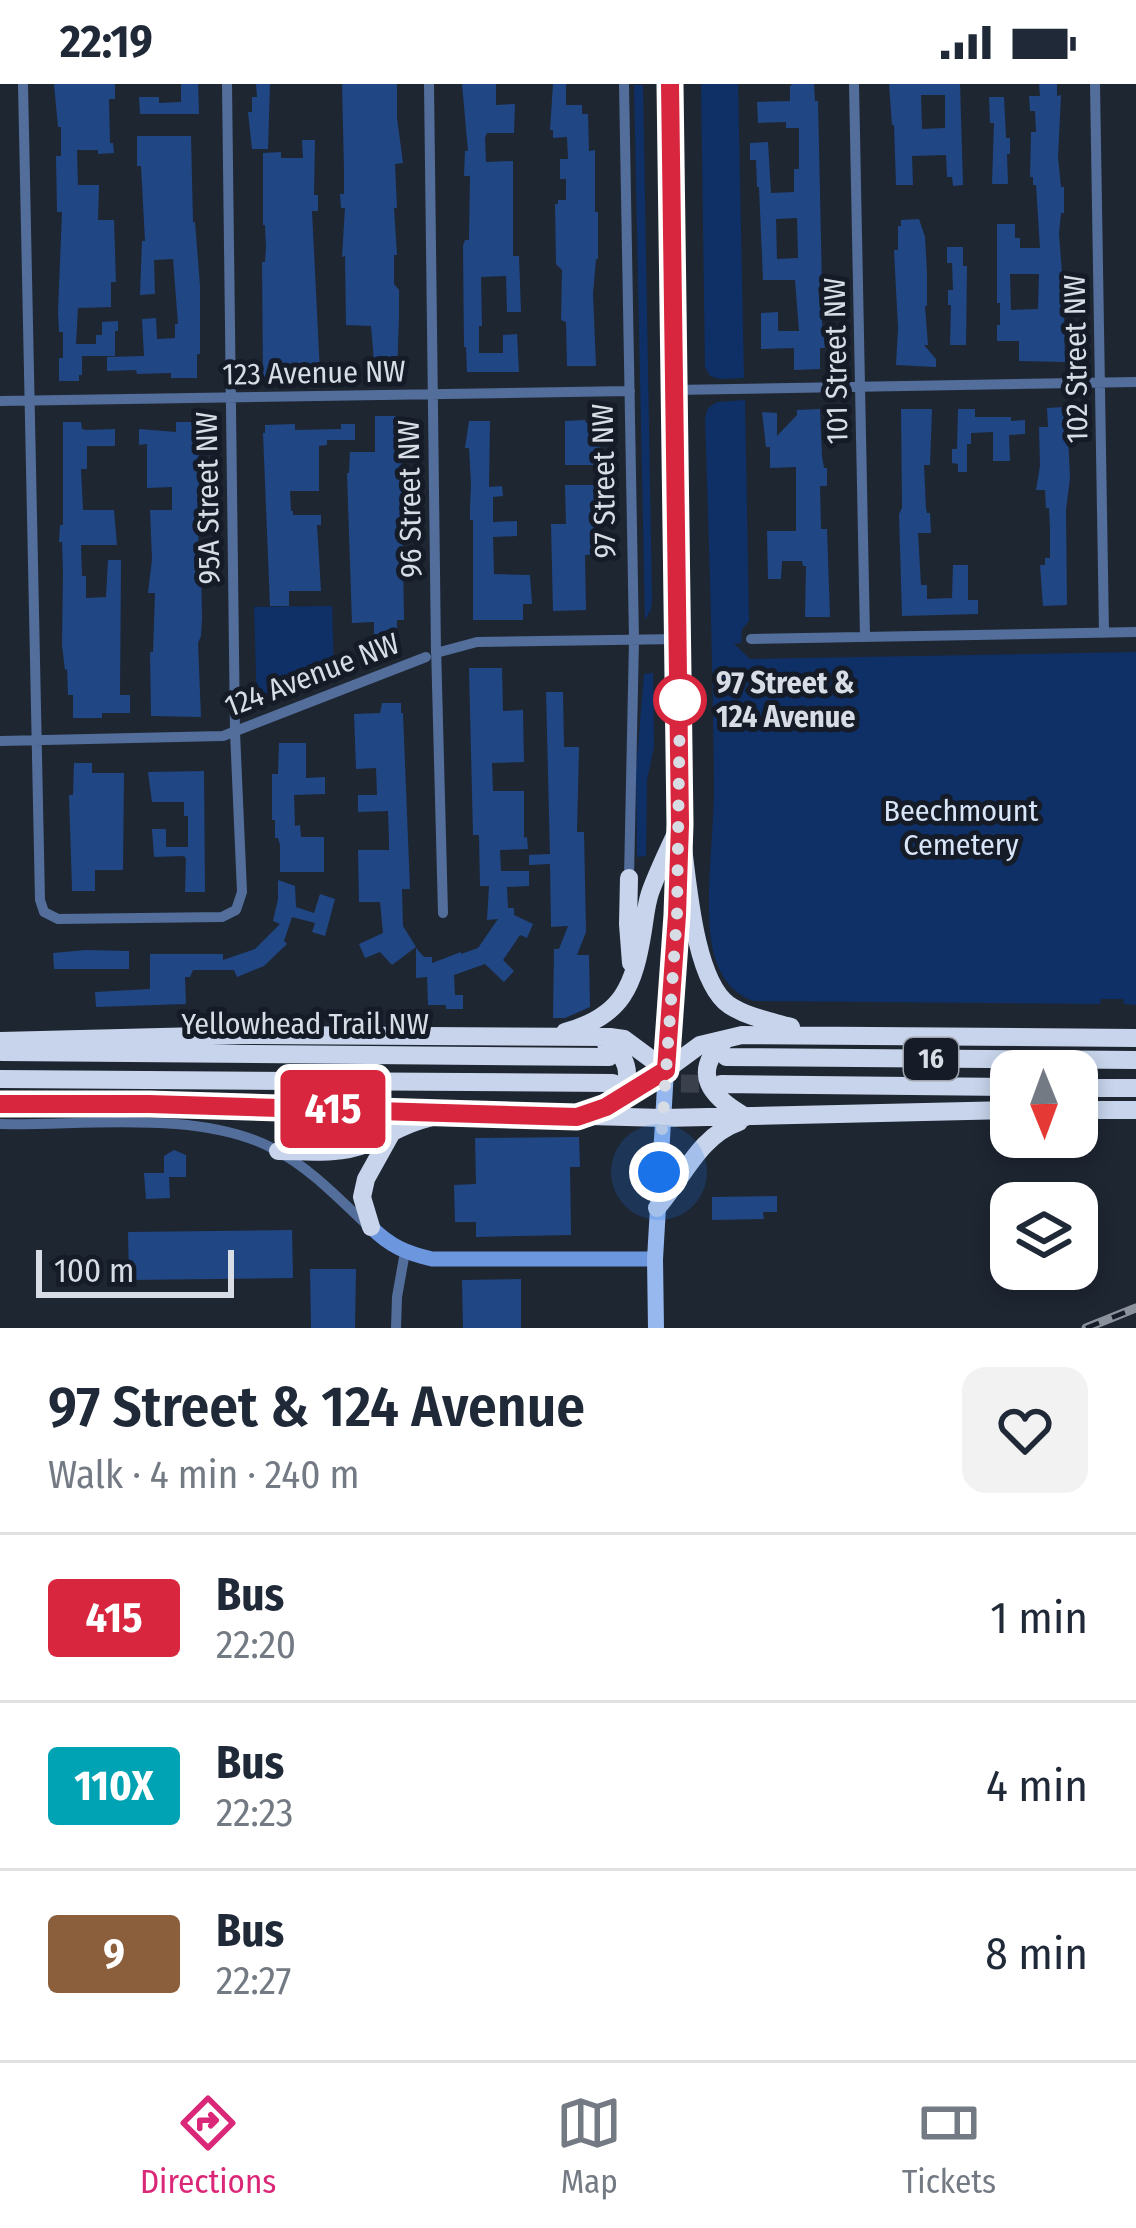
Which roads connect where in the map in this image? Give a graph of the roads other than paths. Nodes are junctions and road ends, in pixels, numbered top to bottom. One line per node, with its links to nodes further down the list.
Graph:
1 (23, 84): 15 (street)
2 (226, 84): 14 (street, 95A Street NW)
3 (428, 84): 13 (street, 96 Street NW)
4 (624, 84): 12 (street, 97 Street NW)
5 (670, 84): 11 (main road)
6 (854, 84): 10 (street, 101 Street NW)
7 (1095, 84): 9 (street, 102 Street NW)
8 (1136, 382): 9 (street)
9 (1100, 383): 10 (street); 18 (street, 102 Street NW)
10 (860, 387): 11 (street); 19 (street, 101 Street NW)
11 (674, 390): 20 (main road)
12 (630, 391): 13 (street, 123 Avenue NW); 22 (street, 97 Street NW)
13 (433, 395): 14 (street, 123 Avenue NW); 23 (street, 96 Street NW)
14 (230, 399): 15 (street, 123 Avenue NW); 24 (street, 95A Street NW)
15 (30, 400): 16 (street, 123 Avenue NW); 26 (street)
16 (0, 401)
17 (1136, 632): 18 (street)
18 (1104, 633): 19 (street)
19 (865, 637): 21 (street)
20 (679, 639): 22 (street, 124 Avenue NW); 27 (main road)
21 (751, 639)
22 (634, 640): 23 (street, 124 Avenue NW); 28 (street, 97 Street NW)
23 (432, 652): 24 (street, 124 Avenue NW); 29 (street, 96 Street NW)
24 (235, 732): 26 (street, 124 Avenue NW); 26 (street, 95A Street NW)
25 (0, 741): 26 (street, 124 Avenue NW)
26 (37, 741)
27 (680, 824): 30 (highway); 31 (highway); 40 (main road)
28 (629, 878): 30 (highway)
29 (443, 913)
30 (634, 974): 33 (highway)
31 (813, 1034): 34 (highway); 36 (highway)
32 (592, 1037): 33 (highway); 40 (highway); 46 (highway)
33 (545, 1038): 35 (highway)
34 (1136, 1038)
35 (0, 1041)
36 (726, 1048): 39 (highway, 16); 40 (highway); 55 (highway)
37 (0, 1052): 38 (highway, Yellowhead Trail NW)
38 (609, 1057)
39 (1136, 1060)
40 (666, 1070): 46 (highway); 54 (main road)
41 (0, 1079): 46 (highway, Yellowhead Trail NW)
42 (721, 1084): 43 (highway, 16)
43 (990, 1087)
44 (1098, 1088): 45 (highway)
45 (1136, 1088)
46 (616, 1090): 52 (highway)
47 (0, 1104): 51 (highway)
48 (1098, 1110): 49 (highway)
49 (1136, 1110)
50 (990, 1111): 53 (highway)
51 (453, 1113): 52 (highway); 57 (highway)
52 (577, 1117): 54 (highway)
53 (776, 1117): 55 (highway); 59 (highway)
54 (663, 1118): 55 (highway); 59 (main road)
55 (746, 1118)
56 (0, 1124): 58 (street)
57 (394, 1130): 58 (highway); 60 (highway)
58 (278, 1150): 60 (street)
59 (657, 1208): 62 (main road)
60 (370, 1227): 61 (main road)
61 (405, 1252): 62 (main road); 63 (street)
62 (655, 1259): 64 (main road)
63 (396, 1328)
64 (656, 1328)

